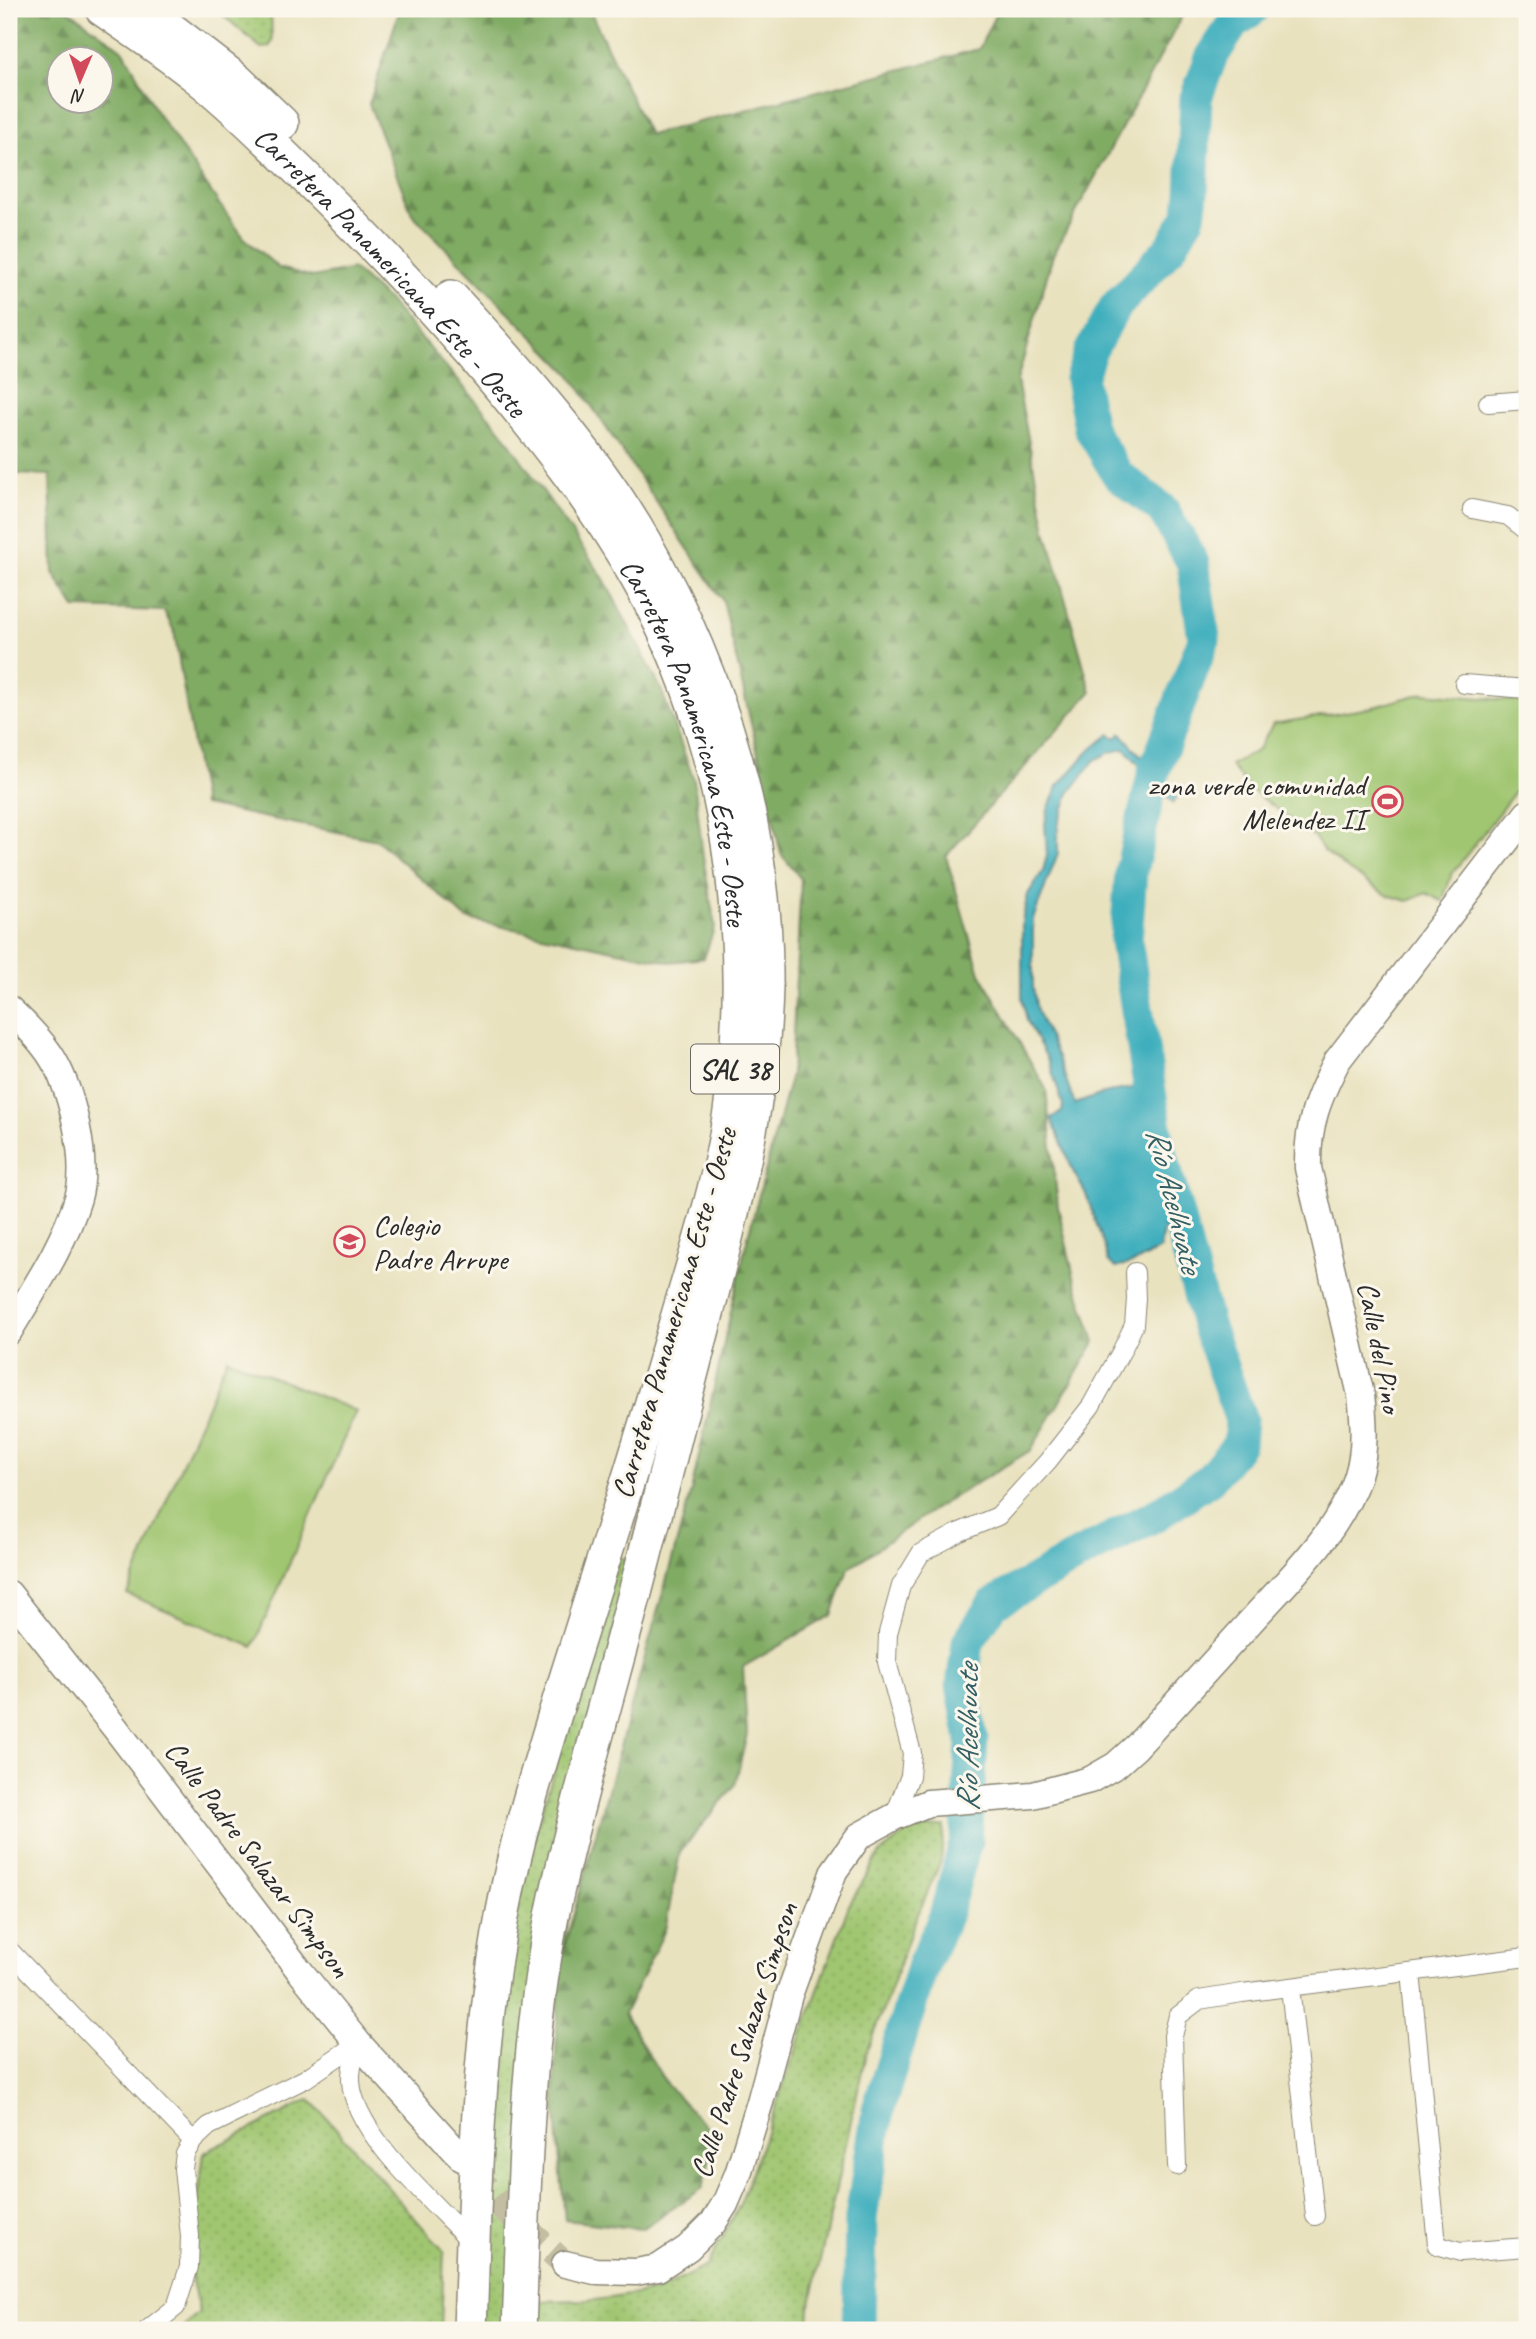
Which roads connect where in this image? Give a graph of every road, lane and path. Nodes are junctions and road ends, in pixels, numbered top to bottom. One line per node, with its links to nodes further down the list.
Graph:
1 (102, 9): 25 (highway, Carretera Panamericana Este - Oeste / SAL 38)
2 (145, 9): 30 (highway, Carretera Panamericana Este - Oeste / SAL 38)
3 (1527, 400): 4 (street)
4 (1488, 403)
5 (1472, 509): 6 (street)
6 (1527, 531)
7 (1464, 684): 8 (street)
8 (1527, 689)
9 (1527, 814): 14 (main road, Calle del Pino)
10 (9, 1009): 12 (main road)
11 (1135, 1272): 15 (street)
12 (9, 1331)
13 (9, 1594): 20 (main road, Calle Padre Salazar Simpson)
14 (928, 1803): 15 (main road, Calle Padre Salazar Simpson)
15 (894, 1817): 27 (main road, Calle Padre Salazar Simpson)
16 (9, 1950): 21 (street)
17 (1527, 1957): 18 (street)
18 (1411, 1972): 19 (street); 26 (street)
19 (1290, 1987): 23 (street); 24 (street)
20 (358, 2043): 21 (street); 22 (main road, Calle Padre Salazar Simpson); 25 (street)
21 (193, 2141): 28 (street)
22 (462, 2158)
23 (1177, 2166)
24 (1315, 2216)
25 (473, 2244): 29 (highway, Carretera Panamericana Este - Oeste / SAL 38)
26 (1527, 2247)
27 (565, 2264)
28 (147, 2330)
29 (470, 2330)
30 (519, 2330)

